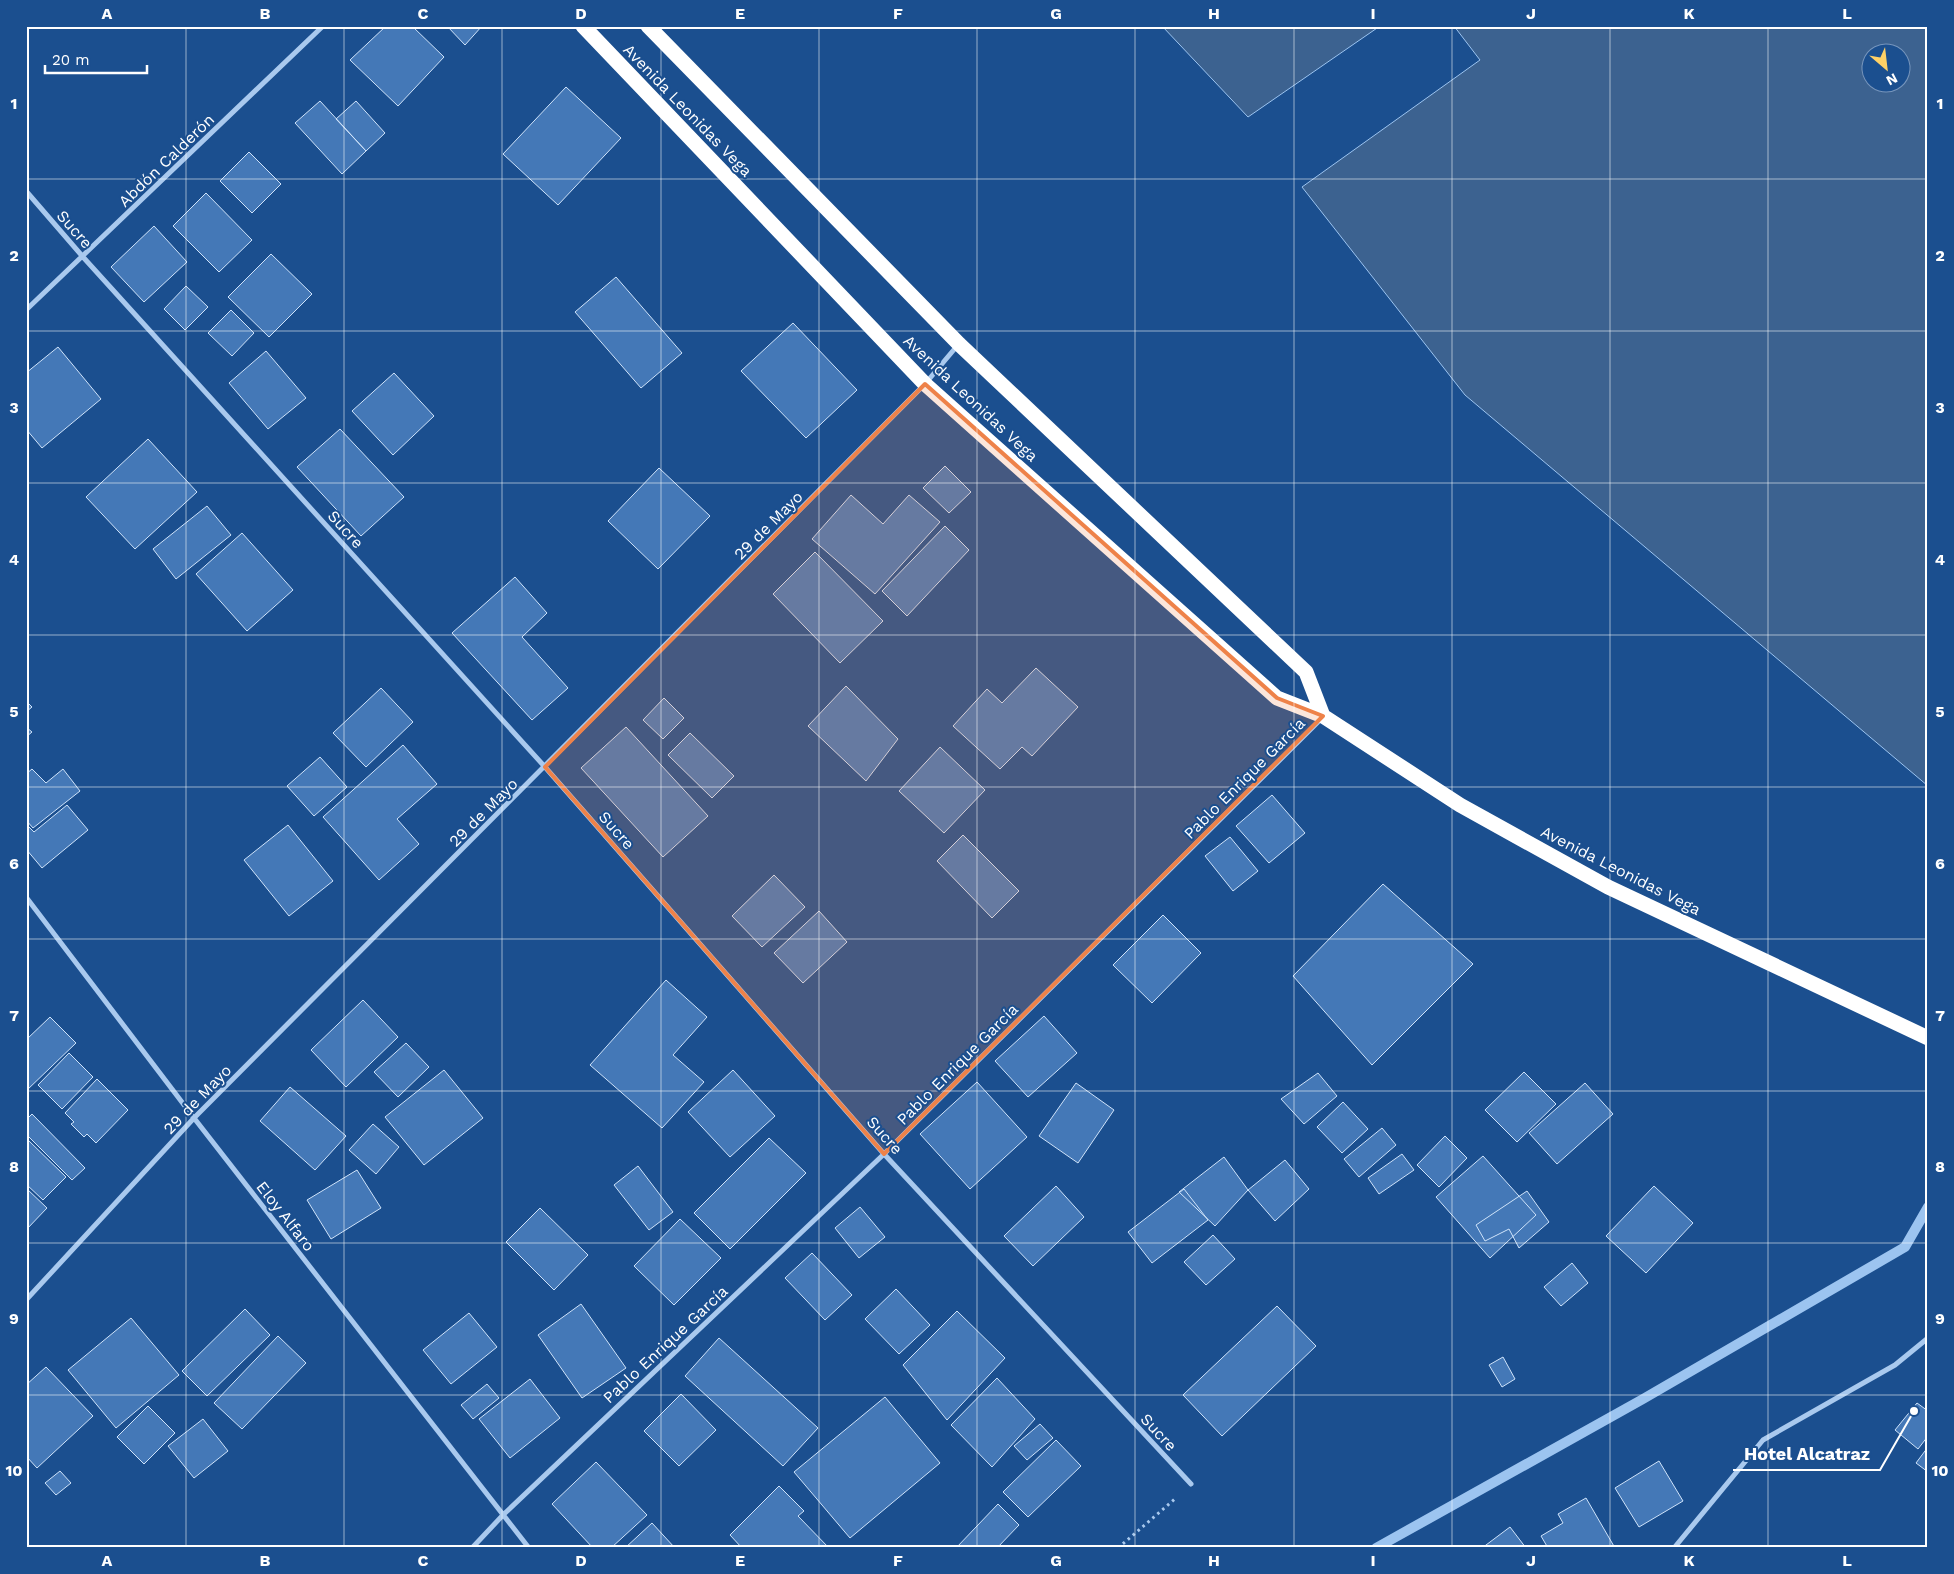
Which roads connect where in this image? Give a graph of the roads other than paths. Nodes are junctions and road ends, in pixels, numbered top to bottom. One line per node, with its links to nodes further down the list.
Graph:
1 (323, 26): 5 (street, Abdón Calderón)
2 (583, 26): 8 (highway, Avenida Leonidas Vega)
3 (648, 26): 7 (highway, Avenida Leonidas Vega)
4 (26, 191): 5 (street, Sucre)
5 (83, 257): 6 (street, Abdón Calderón); 10 (street, Sucre)
6 (26, 310)
7 (959, 344): 8 (street, 29 de Mayo); 9 (highway, Avenida Leonidas Vega)
8 (925, 384): 9 (highway, Avenida Leonidas Vega); 10 (street, 29 de Mayo)
9 (1323, 716): 12 (highway, Avenida Leonidas Vega); 14 (street, Pablo Enrique García)
10 (545, 767): 13 (street, 29 de Mayo); 14 (street, Sucre)
11 (26, 897): 13 (street, Eloy Alfaro)
12 (1922, 1035)
13 (194, 1118): 15 (street, 29 de Mayo); 18 (street, Eloy Alfaro)
14 (884, 1154): 17 (street, Sucre); 18 (street, Pablo Enrique García)
15 (26, 1300)
16 (1928, 1338): 21 (street)
17 (1191, 1484)
18 (503, 1515): 19 (street, Pablo Enrique García); 20 (street, Eloy Alfaro)
19 (472, 1548)
20 (529, 1548)
21 (1674, 1548)

